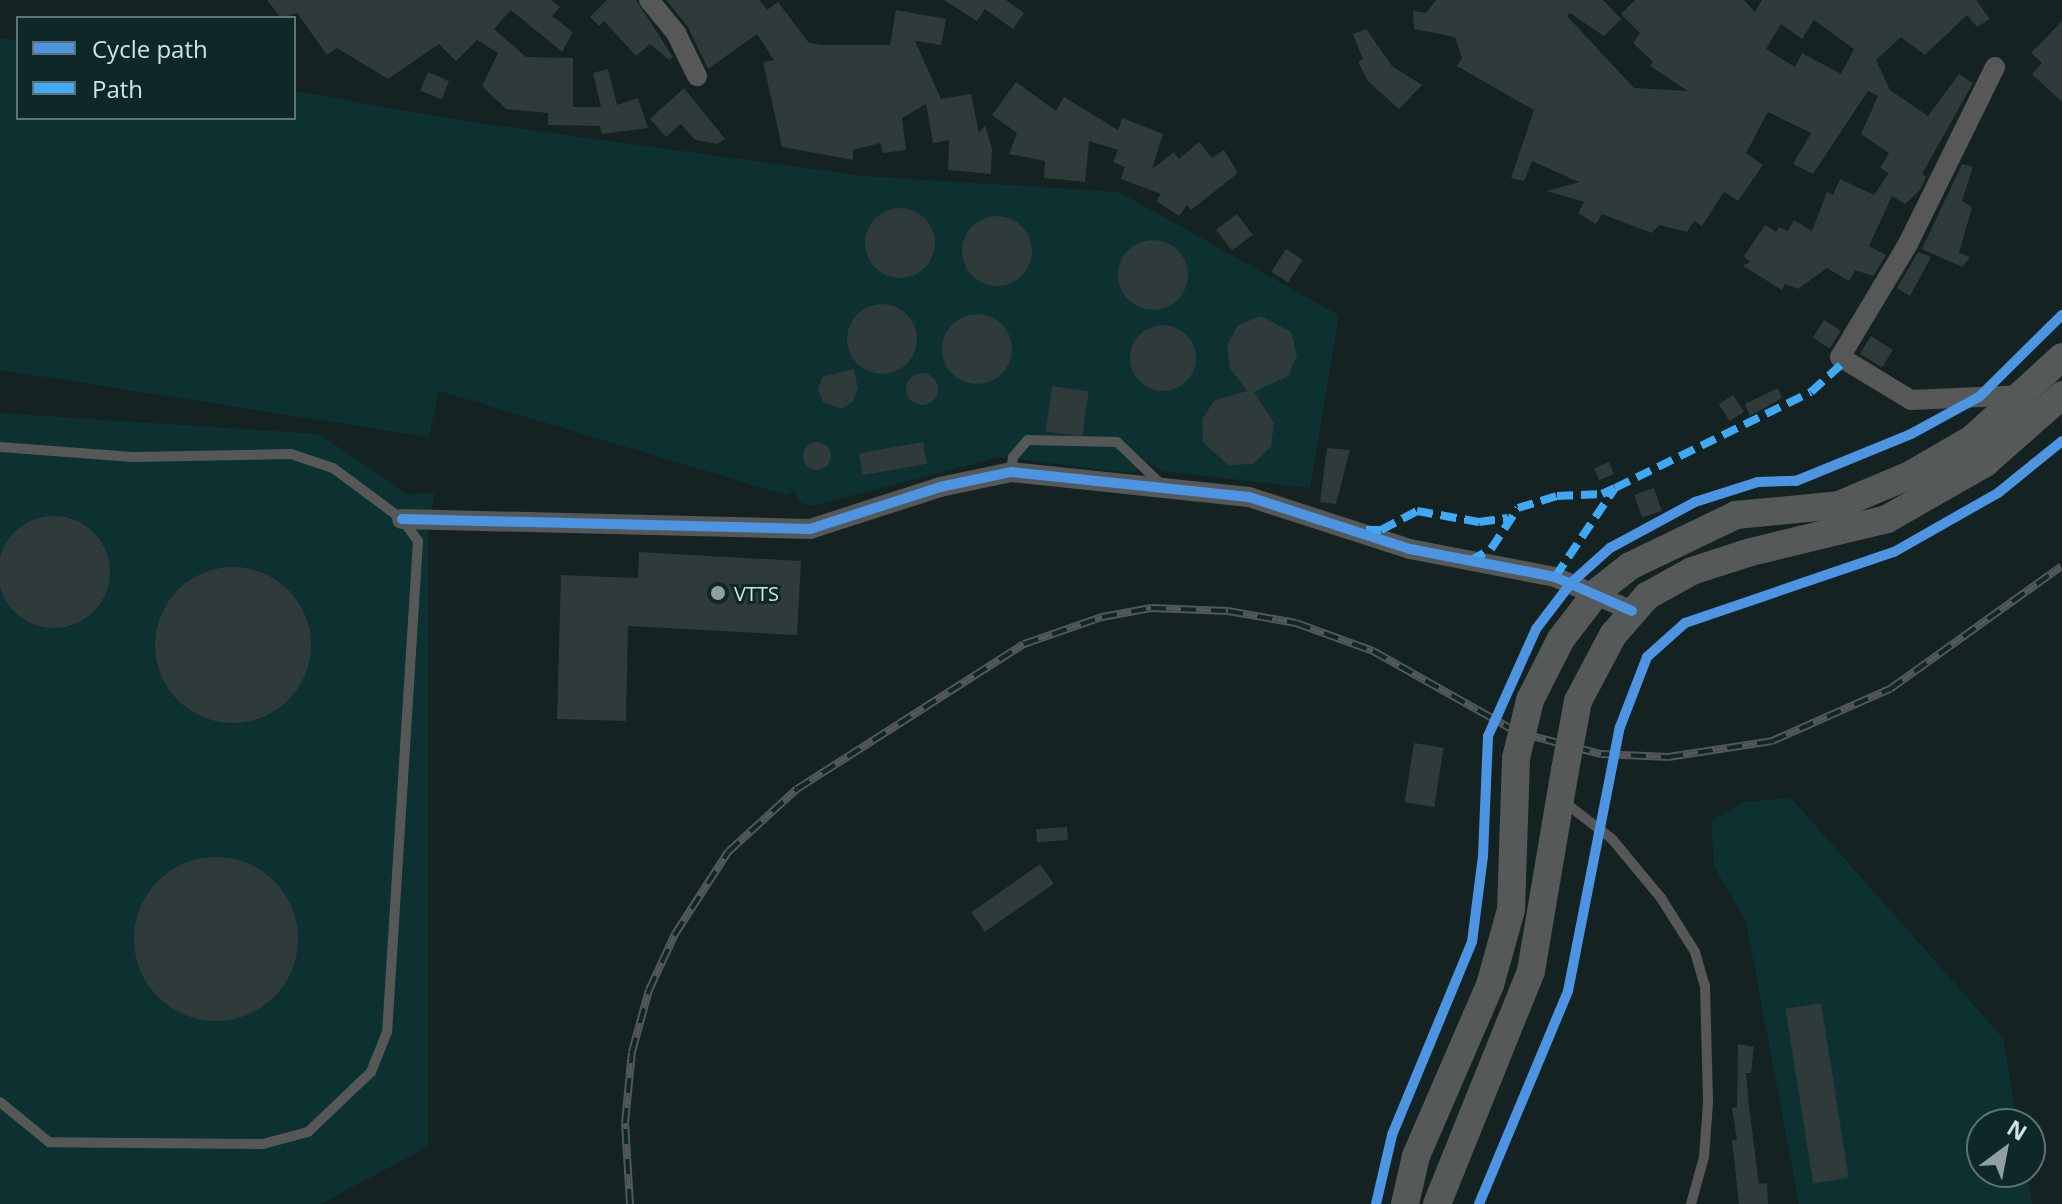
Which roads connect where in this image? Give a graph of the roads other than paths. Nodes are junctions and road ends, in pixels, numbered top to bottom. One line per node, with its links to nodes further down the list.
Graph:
1 (649, 0): 3 (street)
2 (1995, 67): 5 (street)
3 (697, 76)
4 (2062, 357): 5 (main road)
5 (2025, 395): 11 (main road)
6 (2062, 395): 12 (main road)
7 (0, 447): 10 (lane)
8 (1011, 472): 9 (street); 9 (lane); 10 (street)
9 (1164, 487): 11 (street)
10 (402, 519): 14 (lane)
11 (1597, 592): 12 (street); 15 (main road, bridge)
12 (1632, 611): 13 (main road, bridge)
13 (1562, 800): 16 (main road); 17 (lane)
14 (0, 1102)
15 (1405, 1204)
16 (1437, 1204)
17 (1691, 1204)

